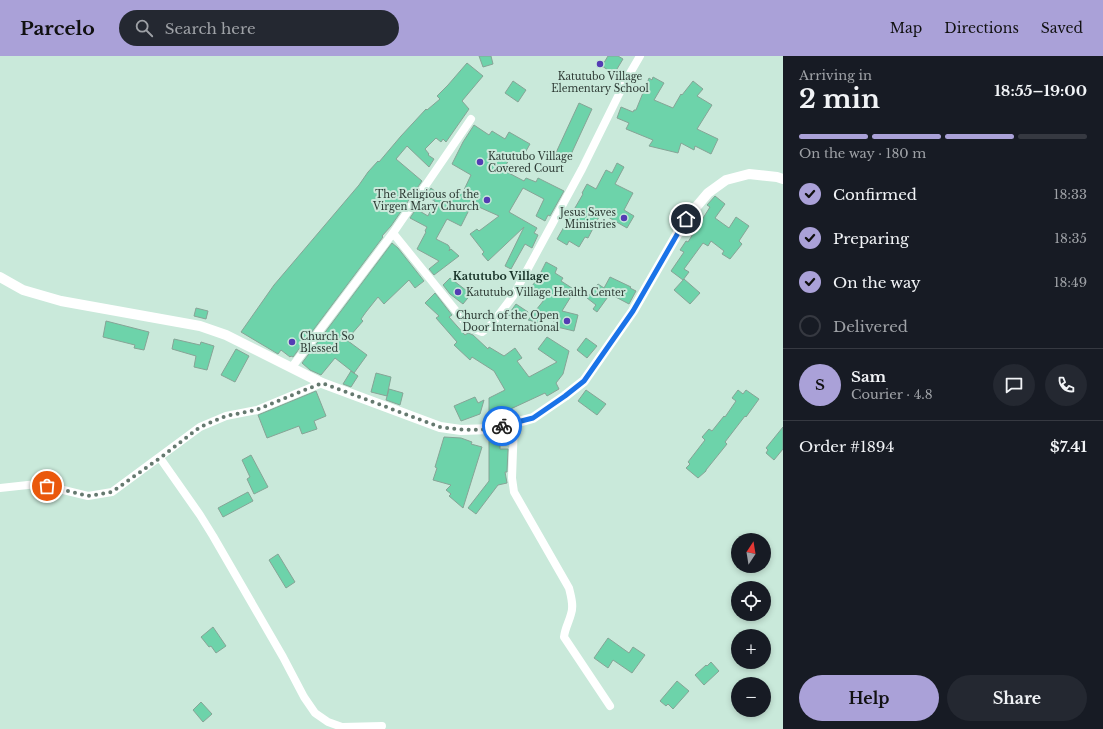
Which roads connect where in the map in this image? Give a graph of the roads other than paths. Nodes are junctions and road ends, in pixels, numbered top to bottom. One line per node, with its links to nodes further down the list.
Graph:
1 (640, 56): 4 (street)
2 (472, 119): 4 (street)
3 (783, 179): 8 (street)
4 (393, 233): 6 (street)
5 (0, 277): 6 (street)
6 (292, 367): 7 (street)
7 (322, 383): 8 (street); 9 (street)
8 (514, 423): 11 (street)
9 (160, 458): 10 (street); 12 (street)
10 (0, 488)
11 (610, 706)
12 (382, 726)

